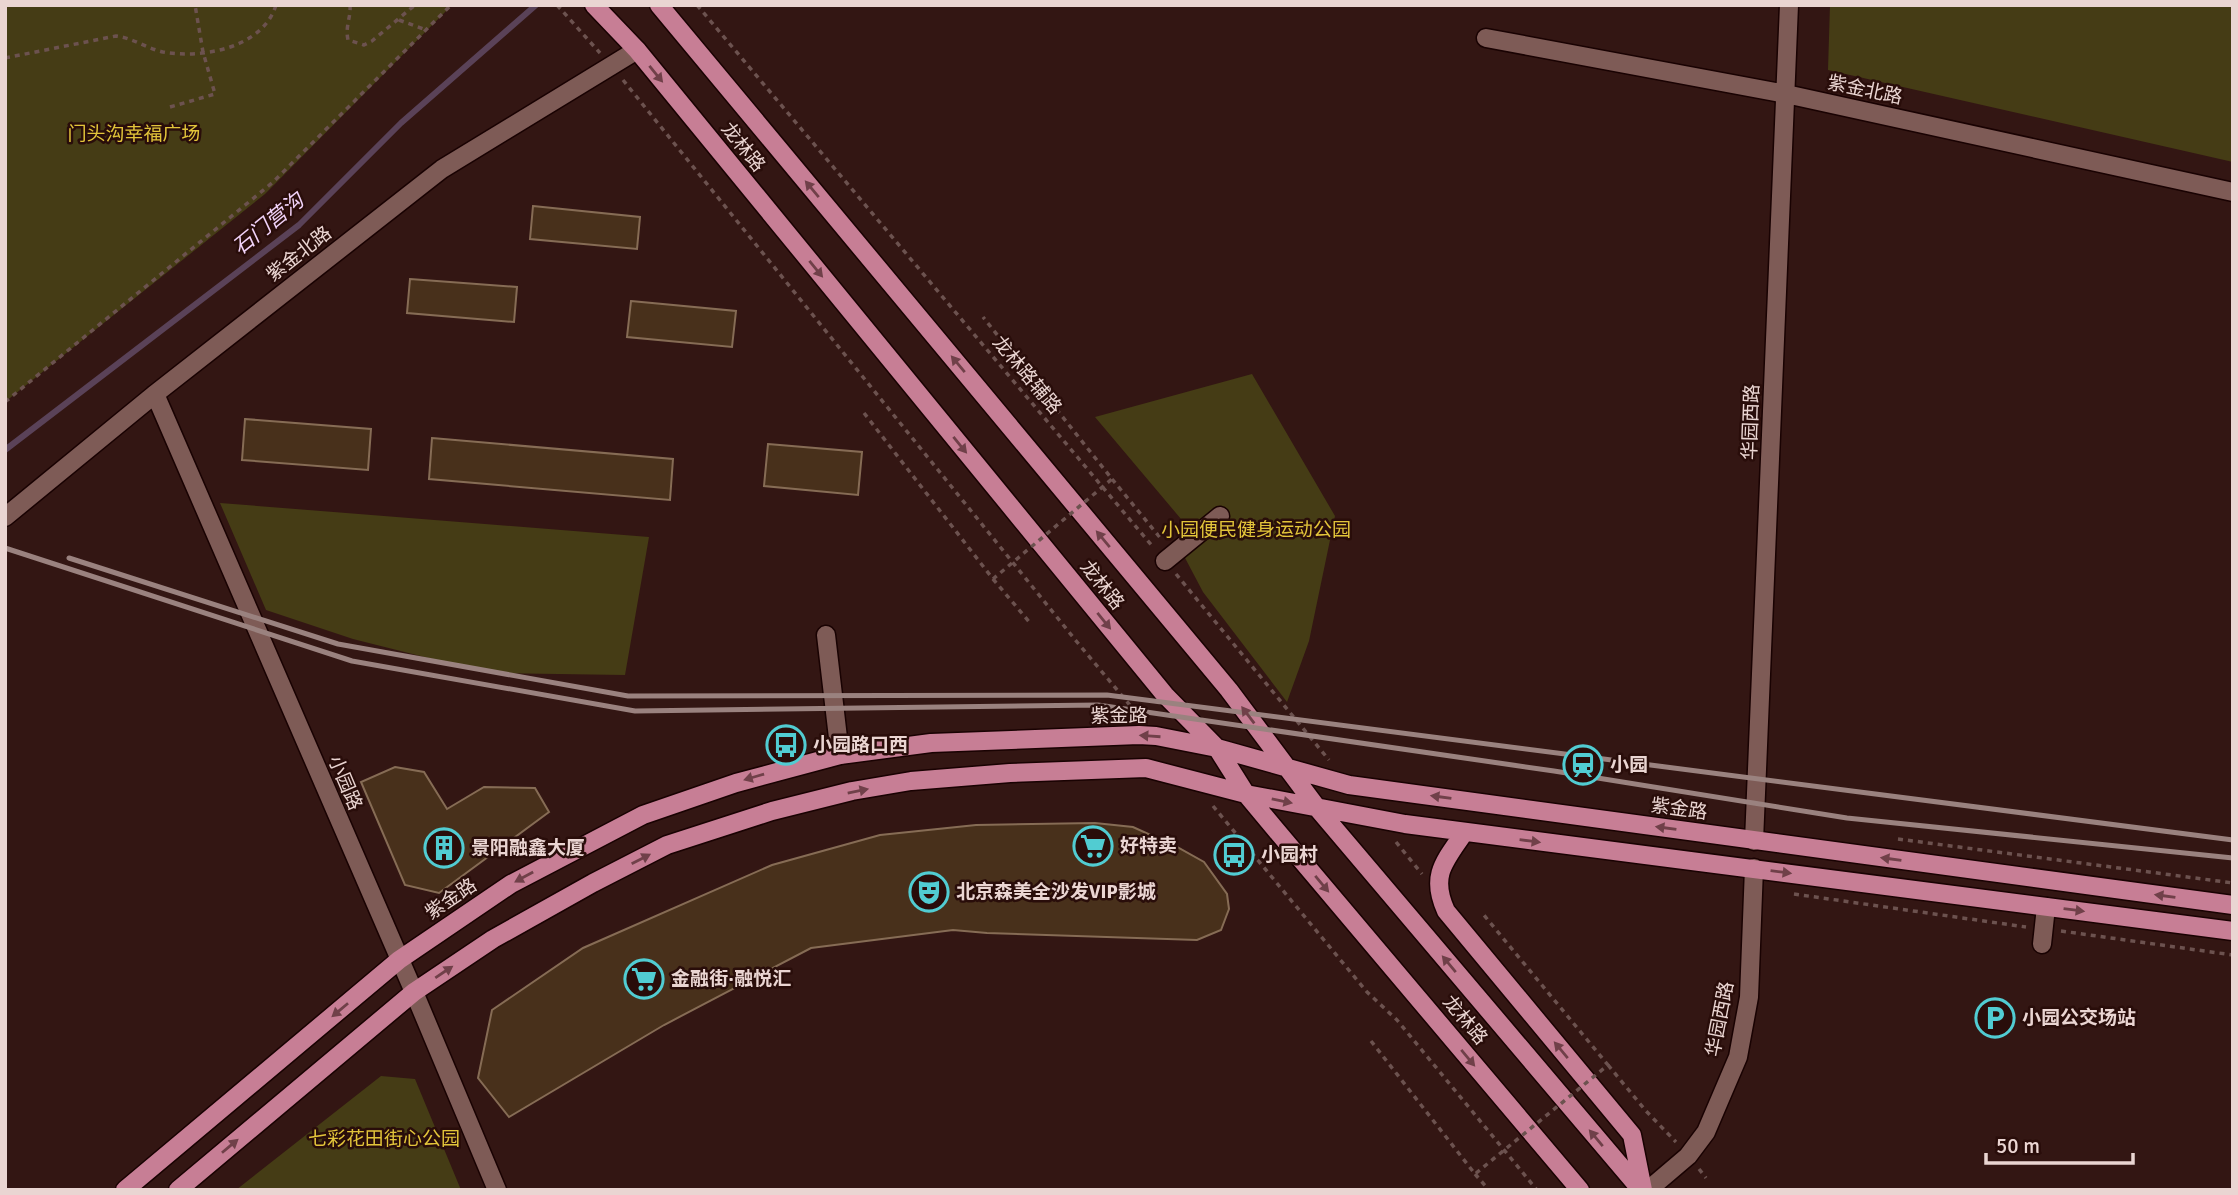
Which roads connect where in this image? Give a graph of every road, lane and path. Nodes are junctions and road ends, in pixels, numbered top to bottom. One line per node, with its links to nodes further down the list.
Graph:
1 (195, 5): 15 (path)
2 (276, 5): 15 (path)
3 (351, 5): 11 (path)
4 (415, 5): 11 (path)
5 (450, 5): 12 (path)
6 (557, 5): 17 (path)
7 (594, 5): 14 (main road, 龙林路)
8 (659, 5): 37 (main road, 龙林路, one-way to 8)
9 (697, 5): 29 (path, 龙林路辅路)
10 (1789, 5): 18 (street, 华园西路)
11 (399, 20): 12 (path)
12 (426, 30): 23 (path)
13 (1486, 38): 18 (street, 紫金北路)
14 (636, 50): 17 (street, 紫金北路); 34 (main road, 龙林路, one-way to 34)
15 (204, 52): 16 (path); 19 (path)
16 (5, 58)
17 (612, 66): 22 (street, 紫金北路); 33 (path)
18 (1786, 94): 20 (street, 紫金北路); 42 (street, 华园西路)
19 (170, 107)
20 (2233, 192)
21 (984, 317): 25 (path, bridge)
22 (155, 394): 27 (street, 紫金北路); 51 (street, 小园路)
23 (5, 402)
24 (864, 413): 30 (path, bridge)
25 (1112, 479): 28 (path); 30 (path, bridge)
26 (1220, 516): 29 (street)
27 (5, 517)
28 (1152, 528)
29 (1165, 561): 36 (path, 龙林路辅路)
30 (993, 579): 31 (path)
31 (1031, 624)
32 (826, 635): 35 (street)
33 (1156, 736): 34 (main road, 紫金路); 35 (main road, 紫金路, one-way to 35)
34 (1217, 748): 37 (main road, 紫金路); 39 (main road, 龙林路)
35 (840, 755): 51 (main road, 紫金路, one-way to 51)
36 (1333, 765)
37 (1289, 769): 40 (main road, 龙林路); 42 (main road, 紫金路, one-way to 37)
38 (1191, 780): 39 (main road); 52 (main road, one-way to 38); 61 (path)
39 (1246, 794): 40 (main road, one-way to 40); 62 (main road, 龙林路, one-way to 62)
40 (1318, 809): 41 (main road); 63 (main road, 龙林路, one-way to 40)
41 (1464, 833): 43 (main road, one-way to 43); 63 (main road, one-way to 41)
42 (1754, 841): 45 (main road, 紫金路, one-way to 42)
43 (1754, 869): 46 (main road, one-way to 46); 63 (street, 华园西路)
44 (1786, 888): 49 (path)
45 (2233, 905)
46 (2046, 907): 48 (main road, one-way to 48); 49 (street)
47 (1483, 914): 54 (path, bridge)
48 (2233, 931)
49 (2043, 936): 50 (path)
50 (2233, 955)
51 (399, 960): 52 (street, 小园路); 57 (main road, 紫金路, one-way to 57)
52 (414, 992): 58 (main road, one-way to 52); 59 (street, 小园路)
53 (1371, 1041): 56 (path, bridge)
54 (1608, 1065): 55 (path); 56 (path, bridge)
55 (1646, 1111)
56 (1475, 1174): 60 (path)
57 (125, 1190)
58 (177, 1190)
59 (497, 1190)
60 (1489, 1190)
61 (1537, 1190)
62 (1580, 1190)
63 (1644, 1190)

